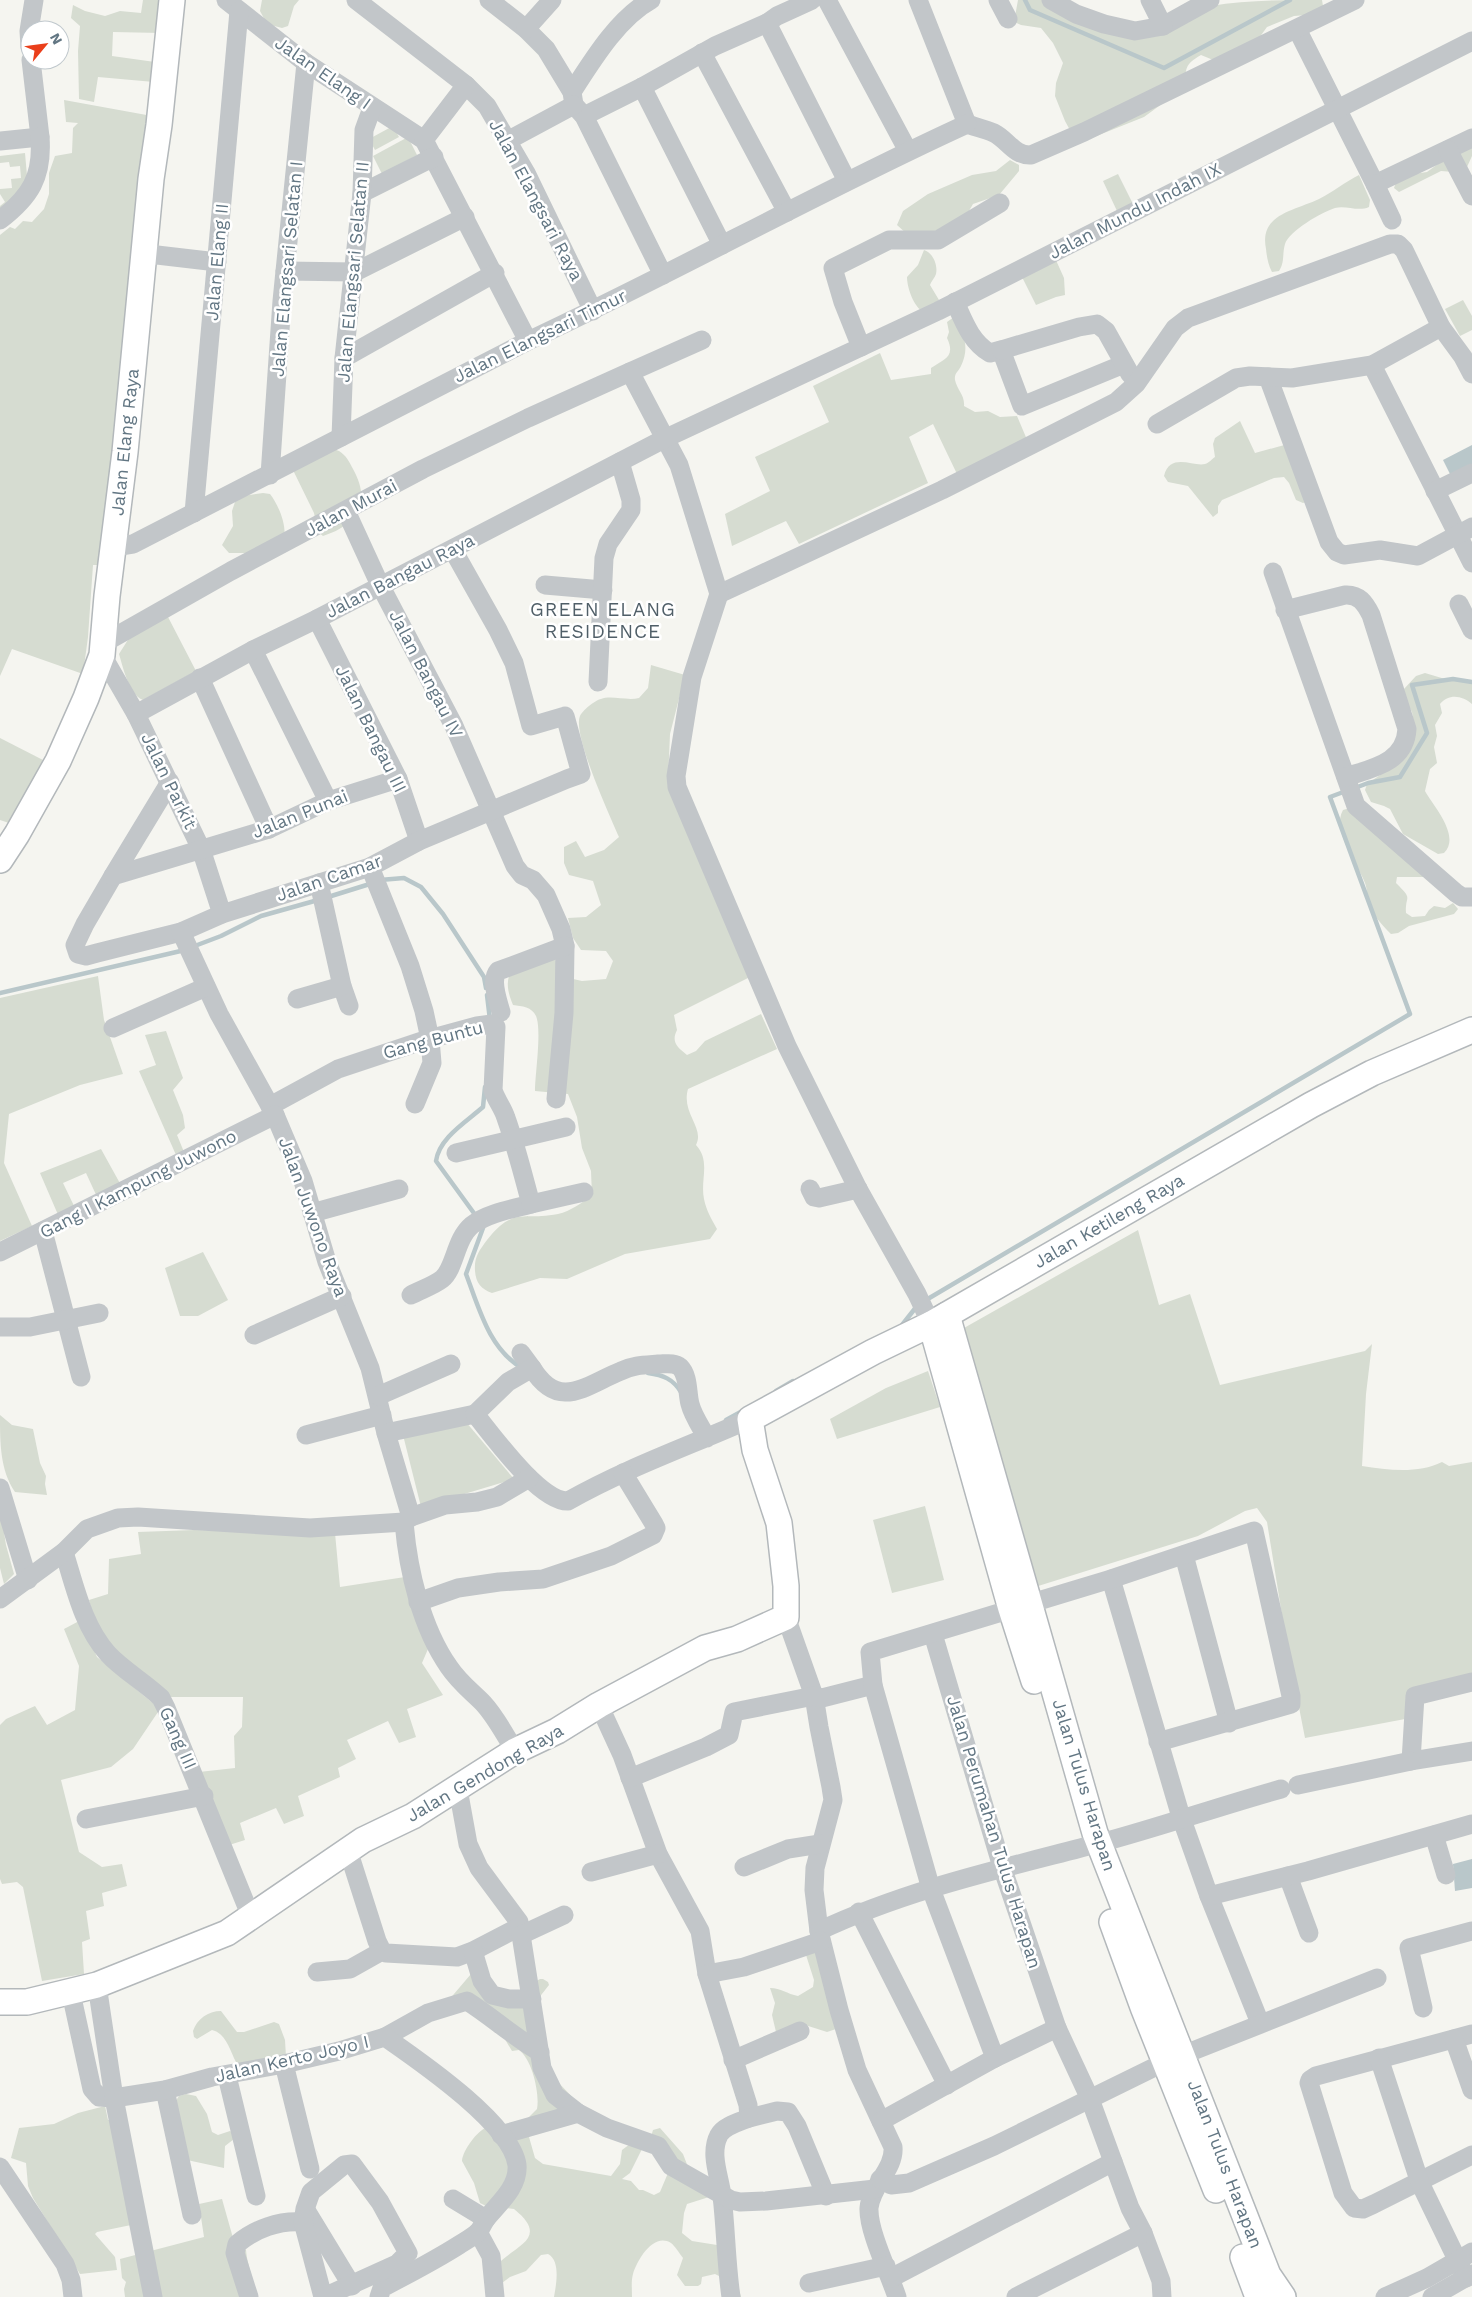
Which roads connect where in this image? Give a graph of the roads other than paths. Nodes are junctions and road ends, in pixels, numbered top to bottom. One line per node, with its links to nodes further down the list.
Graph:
1 (34, 0): 18 (street)
2 (172, 0): 50 (main road, Jalan Elang Raya)
3 (356, 0): 26 (street, Jalan Elangsari Raya)
4 (489, 0): 20 (street)
5 (552, 0): 20 (street)
6 (651, 0): 28 (street)
7 (812, 0): 16 (street)
8 (827, 0): 38 (street)
9 (918, 0): 31 (street)
10 (998, 0): 17 (street)
11 (1051, 0): 19 (street)
12 (1150, 0): 19 (street)
13 (1210, 0): 19 (street)
14 (1355, 0): 21 (street)
15 (233, 5): 24 (street, Jalan Elang I); 51 (street, Jalan Elang II)
16 (773, 13): 23 (street); 40 (street)
17 (1008, 19)
18 (31, 20)
19 (1163, 26)
20 (526, 29): 28 (street)
21 (1297, 29): 30 (street); 31 (street)
22 (1472, 41): 30 (street, Jalan Mundu Indah IX)
23 (702, 53): 27 (street); 45 (street)
24 (306, 63): 29 (street, Jalan Elang I); 52 (street, Jalan Elangsari Selatan I)
25 (32, 70): 32 (street)
26 (466, 85): 34 (street); 36 (street, Jalan Elangsari Raya)
27 (642, 87): 28 (street); 49 (street)
28 (576, 104): 36 (street); 55 (street)
29 (372, 108): 34 (street, Jalan Elang I); 42 (street, Jalan Elangsari Selatan II)
30 (1336, 108): 41 (street); 56 (street, Jalan Mundu Indah IX)
31 (966, 124): 38 (street, Jalan Elangsari Timur)
32 (40, 137): 35 (street); 47 (street)
33 (1472, 138): 37 (street)
34 (424, 140): 39 (street)
35 (0, 141)
36 (507, 141): 57 (street, Jalan Elangsari Raya)
37 (1448, 150): 41 (street); 43 (street)
38 (908, 151): 40 (street, Jalan Elangsari Timur)
39 (434, 157): 42 (street); 46 (street)
40 (847, 181): 45 (street, Jalan Elangsari Timur)
41 (1375, 184): 48 (street)
42 (362, 193): 53 (street, Jalan Elangsari Selatan II)
43 (1472, 196)
44 (1000, 203): 61 (street)
45 (786, 212): 49 (street, Jalan Elangsari Timur)
46 (465, 217): 53 (street); 54 (street)
47 (0, 220)
48 (1392, 220)
49 (722, 246): 55 (street, Jalan Elangsari Timur)
50 (143, 257): 51 (street); 80 (main road, Jalan Elang Raya)
51 (217, 262): 78 (street, Jalan Elang II)
52 (285, 271): 53 (street); 75 (street, Jalan Elangsari Selatan I)
53 (355, 272): 63 (street, Jalan Elangsari Selatan II)
54 (495, 274): 60 (street); 63 (street)
55 (663, 275): 57 (street, Jalan Elangsari Timur)
56 (955, 302): 61 (street, Jalan Mundu Indah IX); 62 (street)
57 (593, 311): 60 (street, Jalan Elangsari Timur)
58 (1441, 328): 65 (street); 67 (street); 69 (street)
59 (702, 340): 66 (street, Jalan Murai)
60 (528, 341): 71 (street, Jalan Elangsari Timur)
61 (862, 347): 72 (street, Jalan Bangau Raya)
62 (1001, 350): 64 (street); 64 (street)
63 (344, 358): 71 (street, Jalan Elangsari Selatan II)
64 (1124, 364): 69 (street)
65 (1372, 365): 68 (street); 76 (street)
66 (630, 372): 72 (street); 77 (street, Jalan Murai)
67 (1472, 374)
68 (1268, 376): 70 (street); 79 (street)
69 (1136, 384): 87 (street)
70 (1157, 424)
71 (340, 437): 75 (street, Jalan Elangsari Timur)
72 (664, 439): 73 (street, Jalan Bangau Raya); 87 (street)
73 (620, 462): 81 (street, Jalan Bangau Raya); 86 (street)
74 (1472, 472): 76 (street)
75 (270, 475): 78 (street, Jalan Elangsari Timur)
76 (1435, 491): 79 (street)
77 (346, 511): 84 (street, Jalan Bangau IV); 92 (street, Jalan Murai)
78 (194, 513): 80 (street, Jalan Elangsari Timur)
79 (1465, 531): 82 (street)
80 (114, 547): 92 (main road, Jalan Elang Raya)
81 (453, 550): 84 (street, Jalan Bangau Raya); 101 (street, Jalan Camar)
82 (1472, 563)
83 (1273, 572): 89 (street)
84 (380, 585): 90 (street, Jalan Bangau Raya); 101 (street, Jalan Bangau IV)
85 (545, 585): 86 (street)
86 (603, 590): 95 (street)
87 (719, 594): 127 (street)
88 (1459, 604): 91 (street)
89 (1285, 610): 98 (street); 98 (street)
90 (317, 619): 93 (street, Jalan Bangau Raya); 97 (street, Jalan Bangau III)
91 (1472, 630)
92 (103, 649): 96 (street, Jalan Parkit); 105 (main road, Jalan Elang Raya)
93 (252, 650): 94 (street, Jalan Bangau Raya); 100 (street)
94 (200, 678): 96 (street, Jalan Bangau Raya); 102 (street)
95 (598, 682)
96 (136, 714): 99 (street, Jalan Parkit)
97 (398, 779): 100 (street, Jalan Punai); 103 (street, Jalan Bangau III)
98 (1347, 781): 109 (street)
99 (170, 782): 104 (street, Jalan Parkit); 106 (street)
100 (328, 801): 102 (street, Jalan Punai)
101 (491, 810): 103 (street, Jalan Camar); 112 (street, Jalan Bangau IV)
102 (268, 829): 104 (street, Jalan Punai)
103 (419, 841): 107 (street, Jalan Camar)
104 (201, 849): 106 (street, Jalan Punai); 110 (street, Jalan Parkit)
105 (0, 860)
106 (113, 876): 111 (street, Jalan Camar)
107 (374, 877): 108 (street, Jalan Camar); 120 (street)
108 (321, 891): 110 (street, Jalan Camar); 113 (street)
109 (1472, 898)
110 (222, 914): 111 (street, Jalan Camar)
111 (185, 941): 114 (street, Jalan Juwono Raya)
112 (565, 946): 117 (street); 121 (street, Jalan Bangau IV)
113 (342, 986): 115 (street); 116 (street)
114 (206, 987): 118 (street); 123 (street, Jalan Juwono Raya)
115 (297, 999)
116 (349, 1006)
117 (491, 1021): 120 (street, Gang Buntu); 125 (street, Gang Buntu)
118 (113, 1028)
119 (1472, 1030): 138 (main road, Jalan Ketileng Raya)
120 (430, 1039): 122 (street); 123 (street, Gang Buntu)
121 (556, 1099)
122 (415, 1104)
123 (273, 1110): 132 (street, Jalan Juwono Raya); 133 (street, Gang I Kampung Juwono)
124 (566, 1127): 125 (street)
125 (514, 1140): 126 (street); 131 (street, Gang Buntu)
126 (456, 1153)
127 (858, 1188): 129 (street); 138 (street)
128 (399, 1189): 132 (street)
129 (810, 1189)
130 (584, 1192): 131 (street)
131 (529, 1197): 135 (street)
132 (312, 1213): 136 (street, Jalan Juwono Raya)
133 (43, 1231): 134 (street, Gang I Kampung Juwono); 139 (street)
134 (0, 1252)
135 (411, 1295)
136 (342, 1296): 141 (street); 144 (street, Jalan Juwono Raya)
137 (100, 1313): 139 (street)
138 (935, 1317): 146 (main road, Jalan Ketileng Raya); 160 (main road, Jalan Tulus Harapan)
139 (67, 1318): 140 (street); 143 (street)
140 (0, 1326)
141 (254, 1335)
142 (451, 1364): 144 (street)
143 (81, 1376)
144 (378, 1396): 147 (street, Jalan Juwono Raya)
145 (475, 1414): 147 (street); 148 (street); 151 (street)
146 (750, 1419): 148 (street); 161 (main road)
147 (384, 1424): 149 (street); 153 (street, Jalan Juwono Raya)
148 (705, 1434): 150 (street)
149 (306, 1435)
150 (623, 1474): 151 (street); 159 (street)
151 (529, 1478): 153 (street)
152 (0, 1488): 157 (street)
153 (408, 1519): 154 (street); 159 (street, Jalan Juwono Raya)
154 (64, 1552): 157 (street); 174 (street, Gang III)
155 (1184, 1555): 156 (street); 167 (street); 167 (street)
156 (1110, 1579): 160 (street); 168 (street)
157 (28, 1580): 158 (street)
158 (0, 1599)
159 (418, 1602): 169 (street, Jalan Juwono Raya)
160 (1021, 1606): 162 (street); 180 (main road, Jalan Tulus Harapan)
161 (786, 1618): 165 (street); 166 (main road, Jalan Gendong Raya)
162 (933, 1634): 164 (street); 184 (street, Jalan Perumahan Tulus Harapan)
163 (1472, 1682): 171 (street)
164 (873, 1685): 165 (street); 188 (street)
165 (814, 1696): 172 (street); 179 (street)
166 (599, 1705): 169 (main road, Jalan Gendong Raya); 172 (street)
167 (1228, 1723): 168 (street)
168 (1158, 1742): 175 (street)
169 (515, 1751): 173 (main road, Jalan Gendong Raya)
170 (1472, 1751): 171 (street)
171 (1411, 1761): 175 (street)
172 (630, 1778): 182 (street)
173 (458, 1789): 181 (main road, Jalan Gendong Raya); 193 (street)
174 (204, 1796): 176 (street); 192 (street, Gang III)
175 (1181, 1817): 180 (street); 189 (street)
176 (86, 1819)
177 (1472, 1824): 178 (street)
178 (1434, 1835): 186 (street); 187 (street)
179 (820, 1844): 183 (street); 196 (street)
180 (1092, 1845): 184 (street); 216 (main road, Jalan Tulus Harapan)
181 (348, 1850): 192 (main road, Jalan Gendong Raya); 197 (street)
182 (658, 1854): 185 (street); 200 (street)
183 (744, 1867)
184 (1002, 1867): 188 (street); 208 (street, Jalan Perumahan Tulus Harapan)
185 (591, 1872)
186 (1446, 1874)
187 (1288, 1876): 189 (street); 195 (street)
188 (931, 1889): 190 (street); 214 (street)
189 (1209, 1896): 207 (street)
190 (859, 1912): 196 (street); 220 (street)
191 (564, 1916): 193 (street)
192 (251, 1917): 202 (main road, Jalan Gendong Raya)
193 (520, 1931): 198 (street); 204 (street)
194 (1472, 1931): 206 (street)
195 (1308, 1933)
196 (820, 1936): 200 (street); 227 (street)
197 (382, 1951): 198 (street); 199 (street)
198 (473, 1951): 204 (street)
199 (317, 1972)
200 (707, 1974): 217 (street)
201 (1377, 1978): 207 (street)
202 (97, 1985): 203 (main road, Jalan Gendong Raya); 223 (street)
203 (71, 1992): 205 (main road, Jalan Gendong Raya); 223 (street)
204 (532, 1999): 213 (street)
205 (0, 2002)
206 (1423, 2008)
207 (1260, 2023): 216 (street)
208 (1057, 2028): 214 (street); 224 (street, Jalan Perumahan Tulus Harapan)
209 (800, 2031): 217 (street)
210 (1472, 2034): 212 (street)
211 (385, 2037): 213 (street); 218 (street, Jalan Kerto Joyo I); 228 (street, Jalan Kerto Joyo I)
212 (1454, 2039): 215 (street); 222 (street)
213 (540, 2052): 225 (street)
214 (995, 2058): 220 (street)
215 (1379, 2058): 233 (street); 233 (street)
216 (1174, 2059): 224 (street); 258 (main road, Jalan Tulus Harapan); 259 (main road, Jalan Tulus Harapan)
217 (733, 2060): 226 (street)
218 (284, 2064): 219 (street, Jalan Kerto Joyo I); 232 (street)
219 (227, 2076): 221 (street, Jalan Kerto Joyo I); 236 (street)
220 (947, 2085): 227 (street)
221 (165, 2090): 223 (street, Jalan Kerto Joyo I); 239 (street)
222 (1472, 2090)
223 (114, 2098): 249 (street)
224 (1090, 2099): 230 (street, Jalan Perumahan Tulus Harapan); 234 (street)
225 (578, 2113): 228 (street); 235 (street)
226 (748, 2118): 235 (street); 237 (street)
227 (881, 2121): 234 (street)
228 (501, 2134): 241 (street, Jalan Kerto Joyo I)
229 (1472, 2155): 233 (street)
230 (1113, 2162): 242 (street, Jalan Perumahan Tulus Harapan); 244 (street)
231 (0, 2167): 248 (street)
232 (310, 2169)
233 (1420, 2182): 243 (street)
234 (878, 2184): 237 (street); 244 (street)
235 (722, 2195): 237 (street); 254 (street)
236 (256, 2196)
237 (826, 2196)
238 (453, 2199): 241 (street)
239 (192, 2215)
240 (304, 2216): 247 (street); 247 (street); 250 (street); 251 (street)
241 (482, 2225): 252 (street, Jalan Kerto Joyo I); 253 (street)
242 (1143, 2233): 256 (street); 257 (street, Jalan Perumahan Tulus Harapan)
243 (1465, 2256): 245 (street); 260 (street)
244 (889, 2272): 246 (street); 255 (street)
245 (1469, 2276): 261 (street)
246 (810, 2283)
247 (352, 2286): 251 (street)
248 (72, 2297)
249 (153, 2297)
250 (249, 2297)
251 (324, 2297)
252 (379, 2297)
253 (495, 2297)
254 (731, 2297)
255 (897, 2297)
256 (1016, 2297)
257 (1162, 2297)
258 (1258, 2297)
259 (1283, 2297)
260 (1385, 2297)
261 (1432, 2297)

